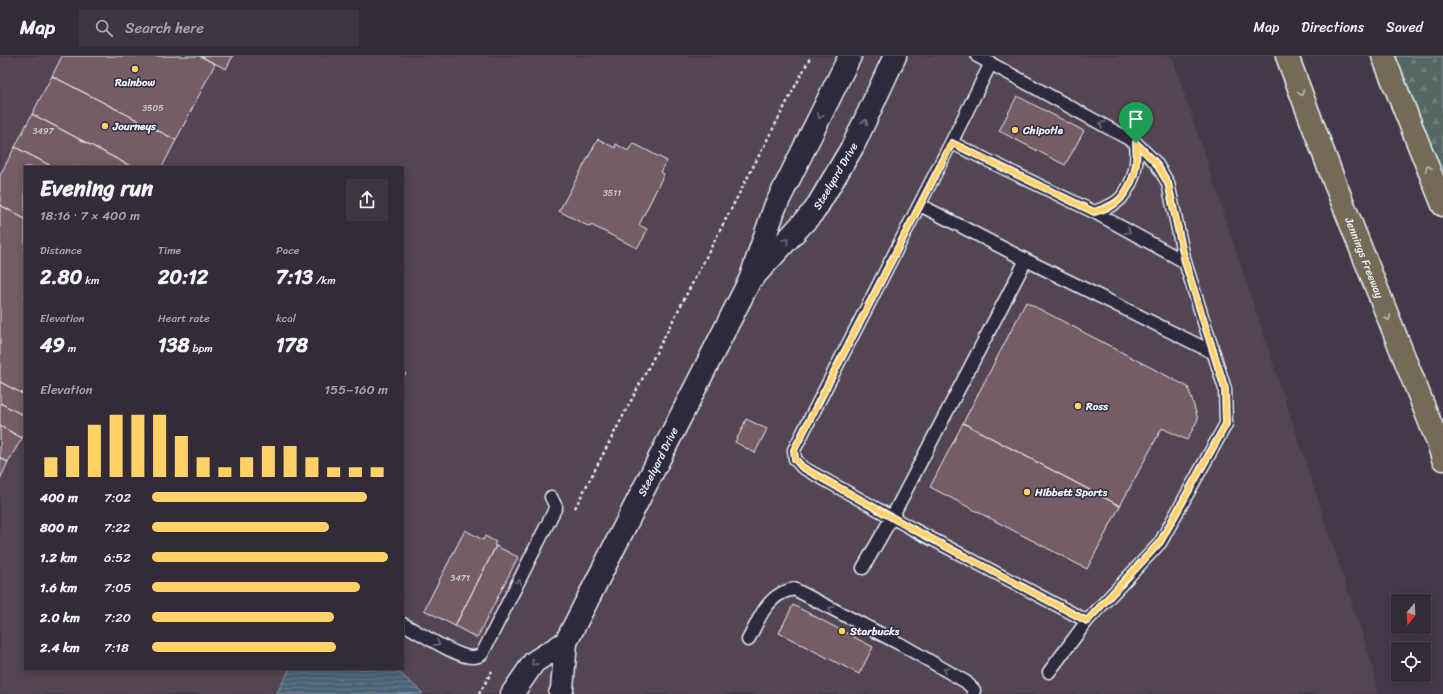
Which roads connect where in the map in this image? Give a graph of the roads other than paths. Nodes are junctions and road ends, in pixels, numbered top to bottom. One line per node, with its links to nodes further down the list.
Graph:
1 (850, 56): 14 (street, Steelyard Drive, one-way to 14)
2 (895, 56): 14 (street, Steelyard Drive, one-way to 2)
3 (977, 56): 6 (lane)
4 (1287, 56): 16 (highway, Jennings Freeway, one-way to 16)
5 (1383, 56): 10 (highway, one-way to 5)
6 (991, 64): 7 (lane); 8 (lane, one-way to 6)
7 (952, 143): 9 (lane); 11 (lane)
8 (1136, 143): 11 (lane); 13 (lane)
9 (920, 205): 12 (lane); 18 (lane)
10 (1443, 205)
11 (1094, 212): 13 (lane, one-way to 13)
12 (1026, 260): 15 (lane); 18 (lane)
13 (1185, 262): 15 (lane)
14 (750, 280): 23 (street, Steelyard Drive)
15 (1214, 353): 20 (lane)
16 (1443, 459)
17 (550, 497): 21 (lane, one-way to 17)
18 (892, 517): 19 (lane); 20 (lane)
19 (863, 568)
20 (1087, 621): 24 (lane)
21 (404, 625)
22 (748, 640): 27 (lane, one-way to 22)
23 (566, 642): 25 (street, one-way to 25); 26 (street, Steelyard Drive)
24 (1049, 672)
25 (512, 694)
26 (560, 694)
27 (973, 694)

